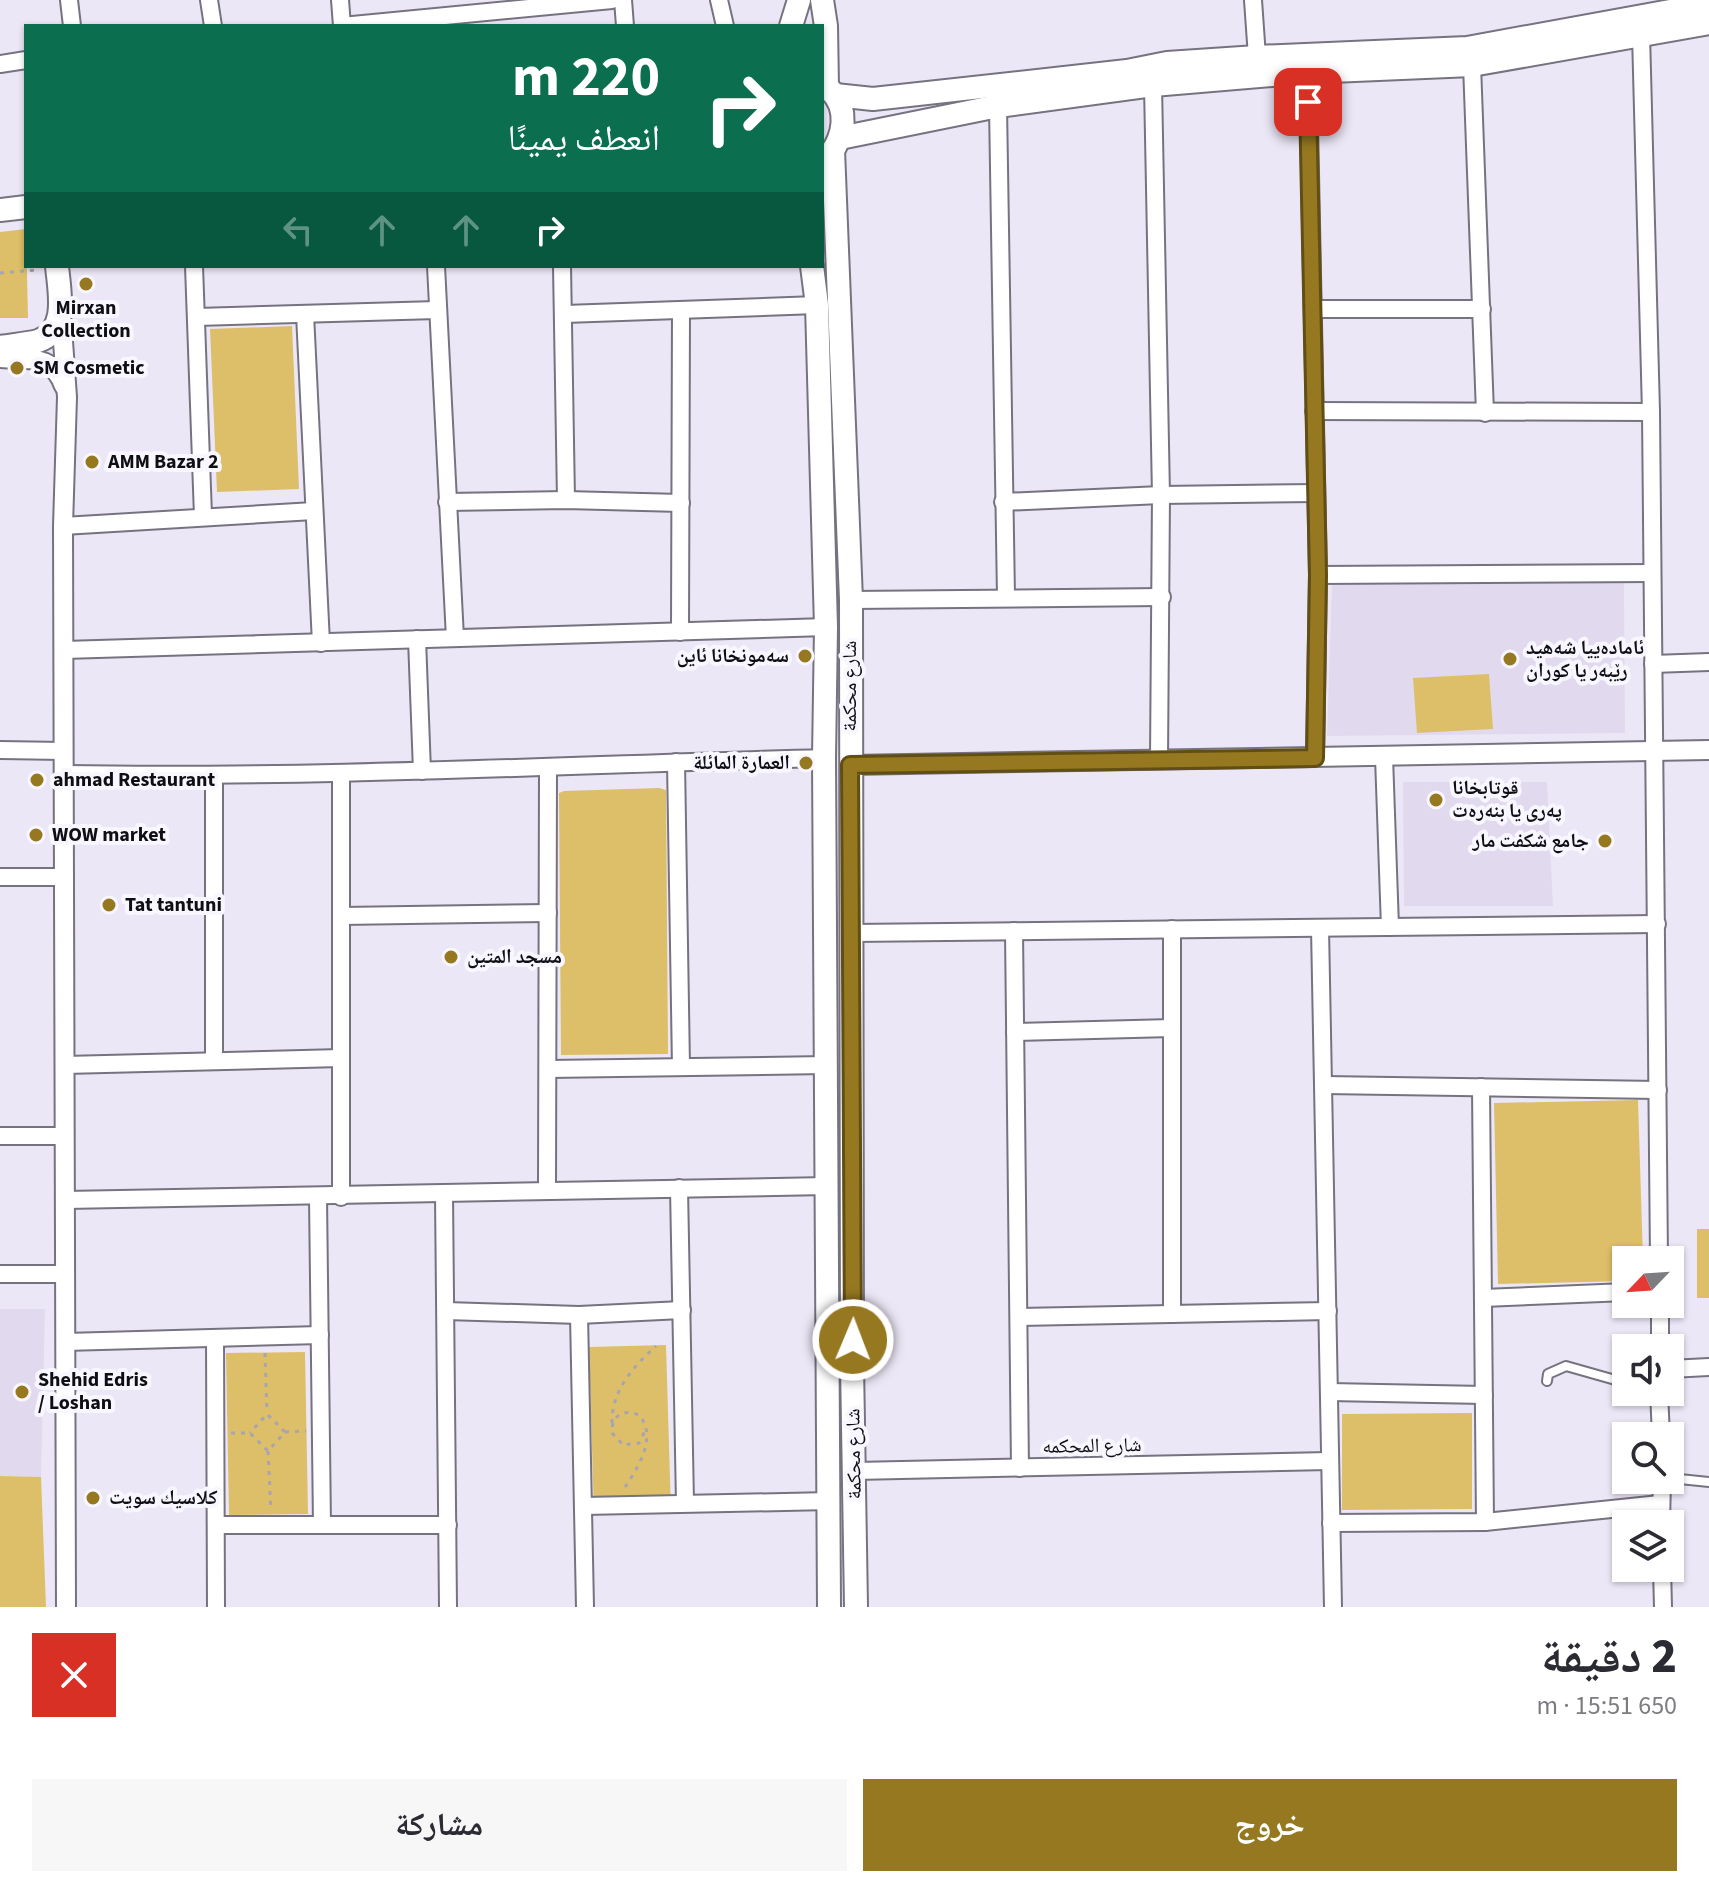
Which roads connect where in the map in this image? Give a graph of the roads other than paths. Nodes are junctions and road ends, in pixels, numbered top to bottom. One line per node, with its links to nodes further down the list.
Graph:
1 (69, 0): 12 (street)
2 (209, 0): 13 (street)
3 (340, 0): 14 (street)
4 (612, 0): 15 (street)
5 (623, 0): 16 (street)
6 (719, 0): 17 (street)
7 (799, 0): 18 (main road)
8 (822, 0): 26 (main road, شارع محكمة)
9 (1253, 0): 20 (street)
10 (1709, 4): 20 (main road)
11 (1709, 23): 19 (main road)
12 (72, 24)
13 (213, 24)
14 (342, 24)
15 (363, 24)
16 (625, 24)
17 (725, 24)
18 (792, 24)
19 (1641, 34): 23 (main road); 49 (street)
20 (1257, 57): 26 (main road)
21 (24, 60): 22 (street)
22 (0, 64)
23 (1472, 65): 24 (main road); 38 (street)
24 (1308, 72): 25 (main road); 37 (street)
25 (1153, 85): 27 (main road); 52 (street)
26 (828, 89): 28 (main road, شارع محكمة)
27 (998, 106): 28 (main road); 55 (street)
28 (832, 149): 64 (main road, شارع محكمة)
29 (24, 207): 30 (main road)
30 (0, 210)
31 (57, 268): 40 (main road)
32 (194, 268): 44 (street)
33 (436, 268): 39 (street)
34 (562, 268): 43 (street)
35 (812, 268): 36 (main road, شارع محكمة)
36 (817, 305): 41 (street); 65 (main road, شارع محكمة)
37 (1313, 309): 38 (street); 48 (street)
38 (1482, 309): 50 (street)
39 (437, 310): 42 (street); 54 (street)
40 (61, 311): 45 (main road); 47 (street)
41 (681, 311): 43 (street); 56 (street)
42 (305, 314): 44 (street); 57 (street)
43 (565, 314): 53 (street)
44 (197, 317): 58 (street)
45 (0, 347)
46 (0, 358): 47 (street)
47 (67, 397): 59 (street)
48 (1314, 411): 50 (street); 51 (street)
49 (1651, 412): 50 (street); 60 (street)
50 (1485, 413)
51 (1316, 493): 52 (street); 61 (street)
52 (1161, 495): 55 (street); 63 (street)
53 (566, 500): 54 (street); 56 (street)
54 (447, 502): 67 (street)
55 (1003, 502): 62 (street)
56 (681, 503): 66 (street)
57 (314, 511): 58 (street); 69 (street)
58 (203, 516): 59 (street)
59 (63, 526): 70 (street)
60 (1652, 573): 61 (street); 72 (street)
61 (1318, 575): 79 (street)
62 (1006, 597): 63 (street); 64 (street)
63 (1162, 597): 80 (street)
64 (851, 600): 82 (main road, شارع محكمة)
65 (826, 627): 66 (street); 78 (main road, شارع محكمة)
66 (680, 632): 67 (street)
67 (455, 638): 68 (street)
68 (417, 639): 69 (street); 84 (street)
69 (321, 643): 70 (street)
70 (64, 650): 75 (street)
71 (1709, 662): 72 (street)
72 (1653, 664): 76 (street)
73 (0, 750): 75 (street)
74 (1709, 750): 76 (street)
75 (64, 751): 85 (street)
76 (1654, 752): 77 (street); 92 (street)
77 (1384, 757): 79 (street); 93 (street)
78 (824, 758): 81 (street); 103 (main road, شارع محكمة)
79 (1315, 758): 80 (street)
80 (1159, 760): 82 (street)
81 (676, 762): 83 (street); 104 (street)
82 (850, 765): 97 (main road, شارع محكمة)
83 (548, 767): 84 (street); 90 (street)
84 (422, 771): 86 (street)
85 (65, 774): 87 (street); 89 (street)
86 (341, 774): 87 (street); 91 (street)
87 (214, 776): 101 (street)
88 (0, 877): 89 (street)
89 (65, 877): 102 (street)
90 (548, 913): 91 (street); 105 (street)
91 (341, 916): 100 (street)
92 (1657, 924): 93 (street); 108 (street)
93 (1390, 927): 94 (street)
94 (1320, 928): 95 (street); 106 (street)
95 (1172, 929): 96 (street); 98 (street)
96 (1014, 931): 97 (street); 99 (street)
97 (852, 933): 128 (main road, شارع محكمة)
98 (1172, 1028): 99 (street); 126 (street)
99 (1015, 1032): 129 (street)
100 (341, 1058): 101 (street); 116 (street)
101 (214, 1060): 102 (street)
102 (65, 1065): 110 (street)
103 (827, 1065): 104 (street); 111 (main road, شارع محكمة)
104 (681, 1067): 105 (street)
105 (548, 1069): 113 (street)
106 (1324, 1085): 107 (street); 125 (street)
107 (1481, 1087): 108 (street); 122 (street)
108 (1658, 1090): 118 (street)
109 (0, 1136): 110 (street)
110 (65, 1136): 117 (street)
111 (828, 1186): 112 (street); 130 (main road, شارع محكمة)
112 (679, 1188): 113 (street); 123 (street)
113 (547, 1191): 114 (street)
114 (444, 1194): 116 (street); 124 (street)
115 (318, 1197): 116 (street); 117 (street); 131 (street)
116 (341, 1197)
117 (65, 1200): 120 (street)
118 (1659, 1246)
119 (0, 1274): 120 (street)
120 (65, 1274): 133 (street)
121 (1612, 1293): 122 (street)
122 (1483, 1298): 141 (street)
123 (682, 1310): 127 (street); 149 (street)
124 (446, 1311): 127 (street); 157 (street)
125 (1328, 1311): 126 (street); 140 (street)
126 (1172, 1314): 129 (street)
127 (579, 1315): 151 (street)
128 (854, 1316): 130 (main road); 134 (main road, شارع محكمة)
129 (1019, 1317): 143 (street)
130 (829, 1319): 135 (main road, شارع محكمة)
131 (320, 1335): 132 (street); 156 (street)
132 (215, 1338): 133 (street); 155 (street)
133 (65, 1342): 159 (street)
134 (852, 1364): 135 (main road); 144 (main road, شارع محكمة)
135 (829, 1365): 148 (main road, شارع محكمة)
136 (1709, 1367): 137 (street)
137 (1684, 1368)
138 (1612, 1379): 139 (lane)
139 (1547, 1381)
140 (1329, 1392): 141 (street); 142 (street)
141 (1484, 1395): 153 (street)
142 (1329, 1461): 143 (street, شارع المحكمه); 154 (street)
143 (1020, 1468): 144 (street, شارع المحكمه)
144 (855, 1471): 164 (main road, شارع محكمة)
145 (1684, 1479): 146 (lane)
146 (1709, 1482)
147 (1661, 1494): 150 (street)
148 (830, 1501): 149 (street); 163 (main road, شارع محكمة)
149 (685, 1503): 151 (street)
150 (1660, 1504): 152 (street); 153 (street)
151 (584, 1506): 162 (street)
152 (1660, 1510)
153 (1485, 1522): 154 (street)
154 (1331, 1523): 165 (street)
155 (216, 1525): 156 (street); 160 (street)
156 (322, 1525): 157 (street)
157 (448, 1525): 161 (street)
158 (1662, 1582): 166 (street)
159 (66, 1607)
160 (216, 1607)
161 (448, 1607)
162 (585, 1607)
163 (829, 1607)
164 (856, 1607)
165 (1333, 1607)
166 (1663, 1607)

